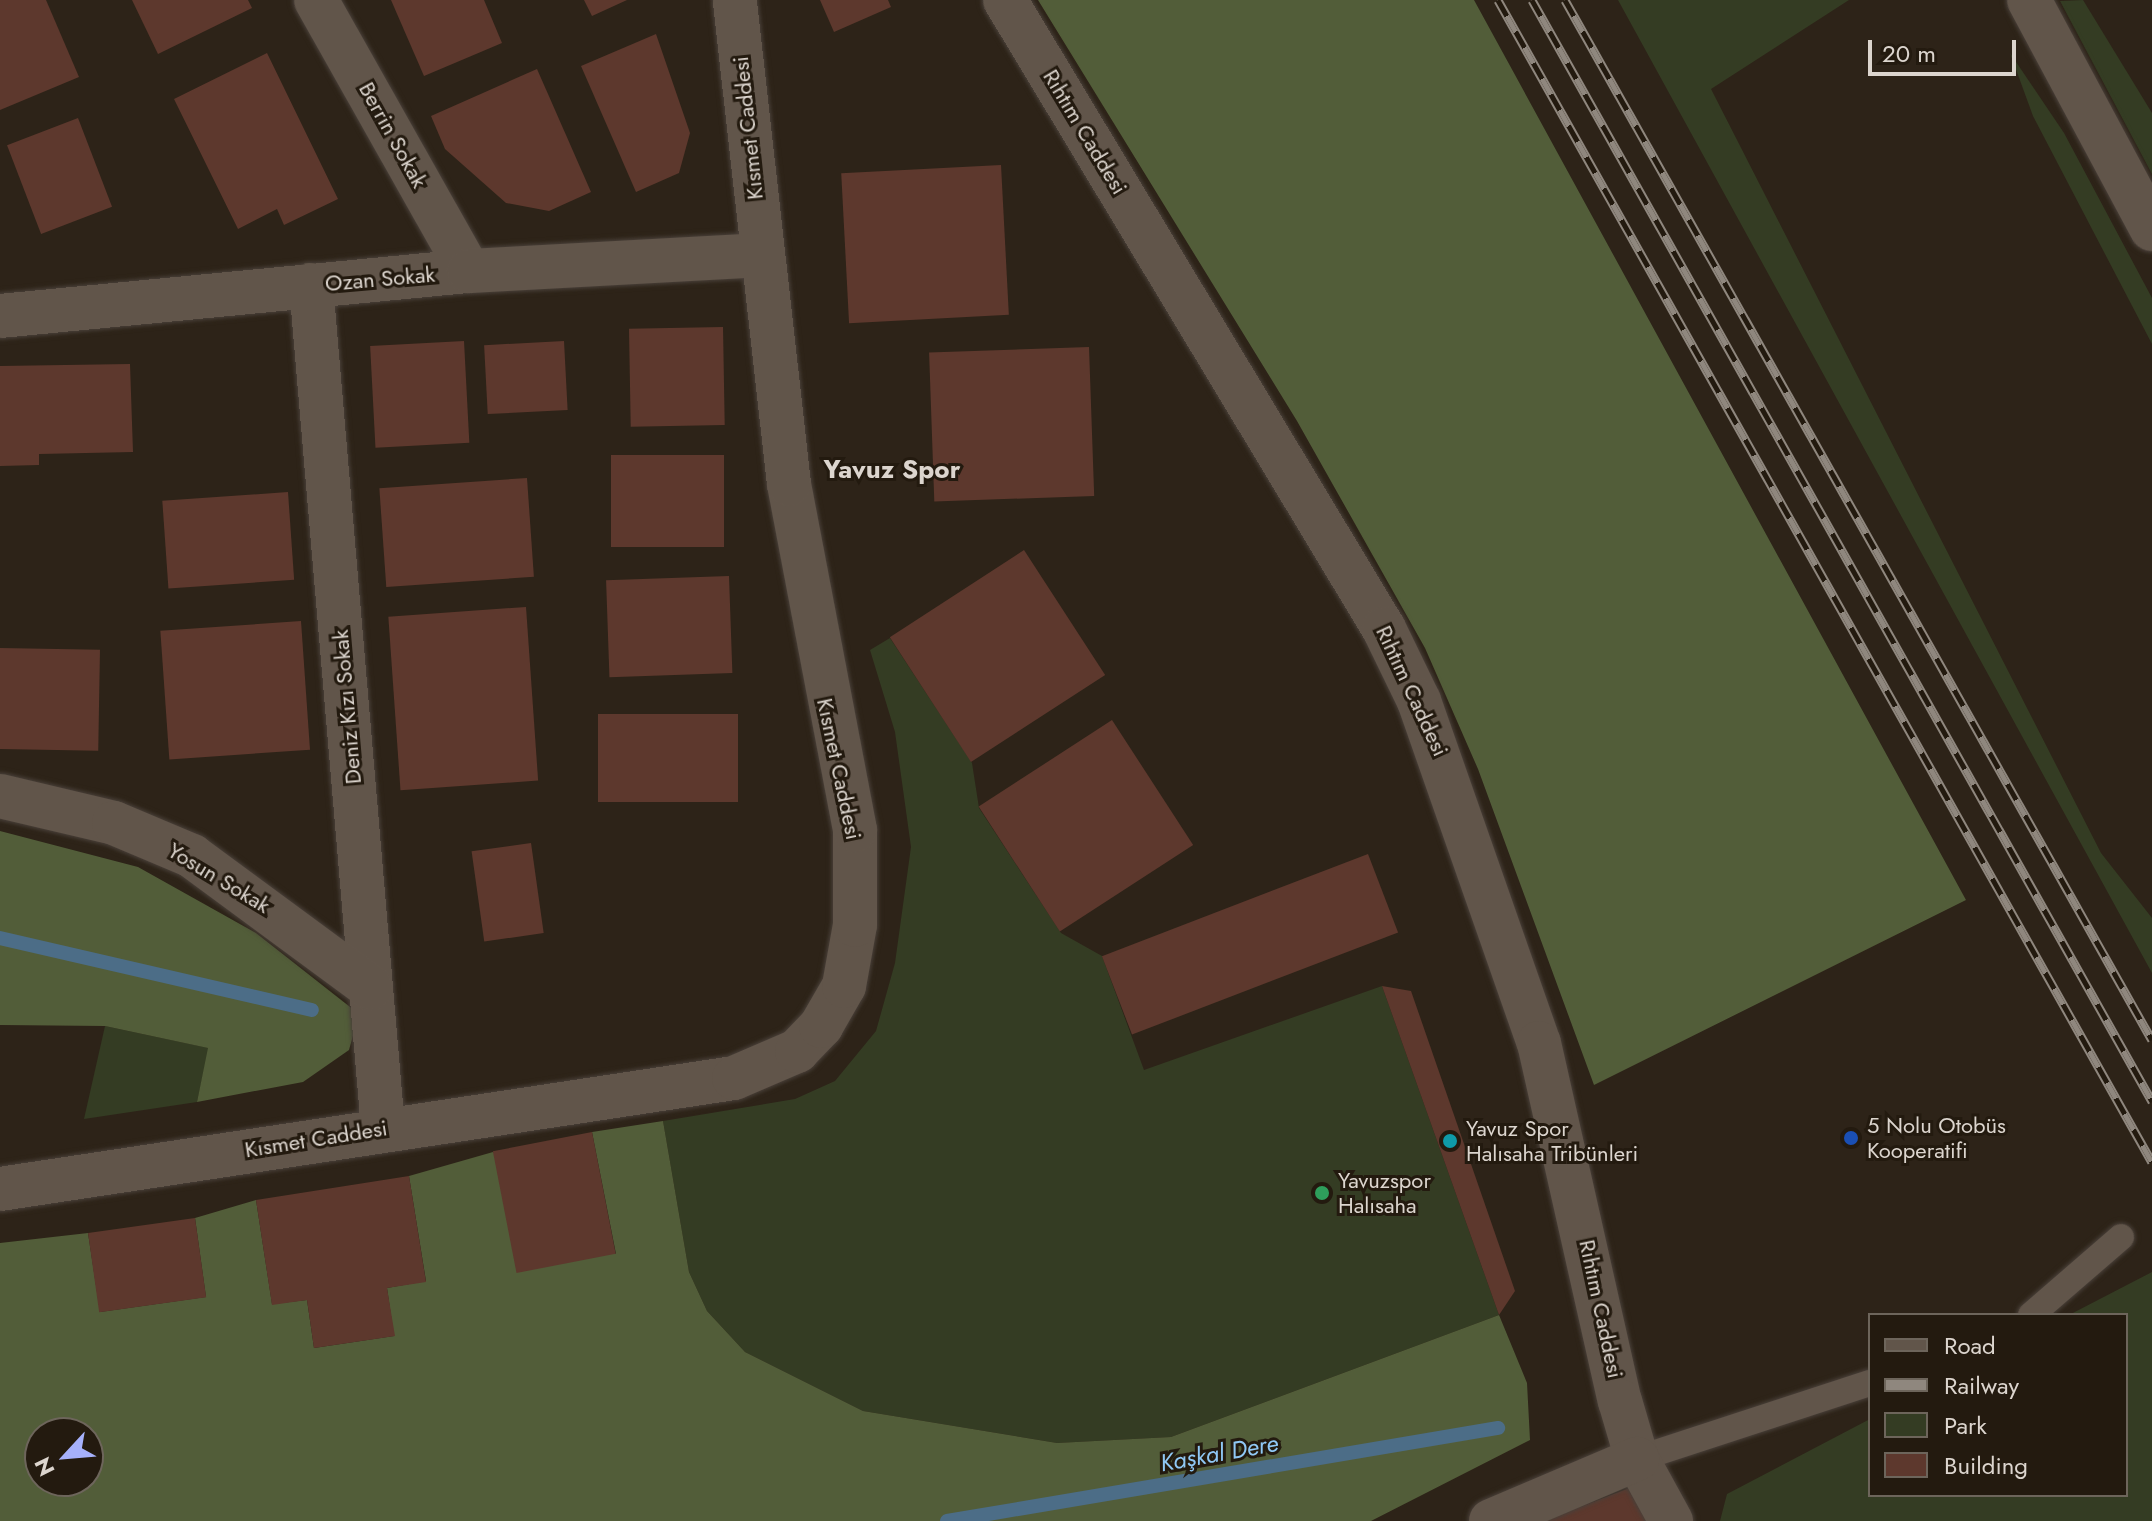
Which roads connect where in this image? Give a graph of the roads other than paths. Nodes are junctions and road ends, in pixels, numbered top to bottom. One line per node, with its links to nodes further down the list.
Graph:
1 (316, 0): 7 (street, Berrin Sokak)
2 (735, 0): 6 (street, Kısmet Caddesi)
3 (1005, 0): 17 (street, Rıhtım Caddesi)
4 (2029, 0): 5 (street)
5 (2152, 229)
6 (760, 255): 7 (street, Ozan Sokak); 12 (street, Kısmet Caddesi)
7 (469, 271): 8 (street, Ozan Sokak)
8 (311, 285): 9 (street, Ozan Sokak); 11 (street, Deniz Kızı Sokak)
9 (0, 316)
10 (0, 796): 11 (street, Yosun Sokak)
11 (371, 988): 12 (street, Deniz Kızı Sokak)
12 (383, 1128): 13 (street, Kısmet Caddesi)
13 (0, 1189)
14 (2121, 1237): 15 (lane)
15 (2033, 1313)
16 (1868, 1384): 17 (lane)
17 (1637, 1459): 18 (street); 19 (street, Rıhtım Caddesi)
18 (1491, 1521)
19 (1671, 1521)

